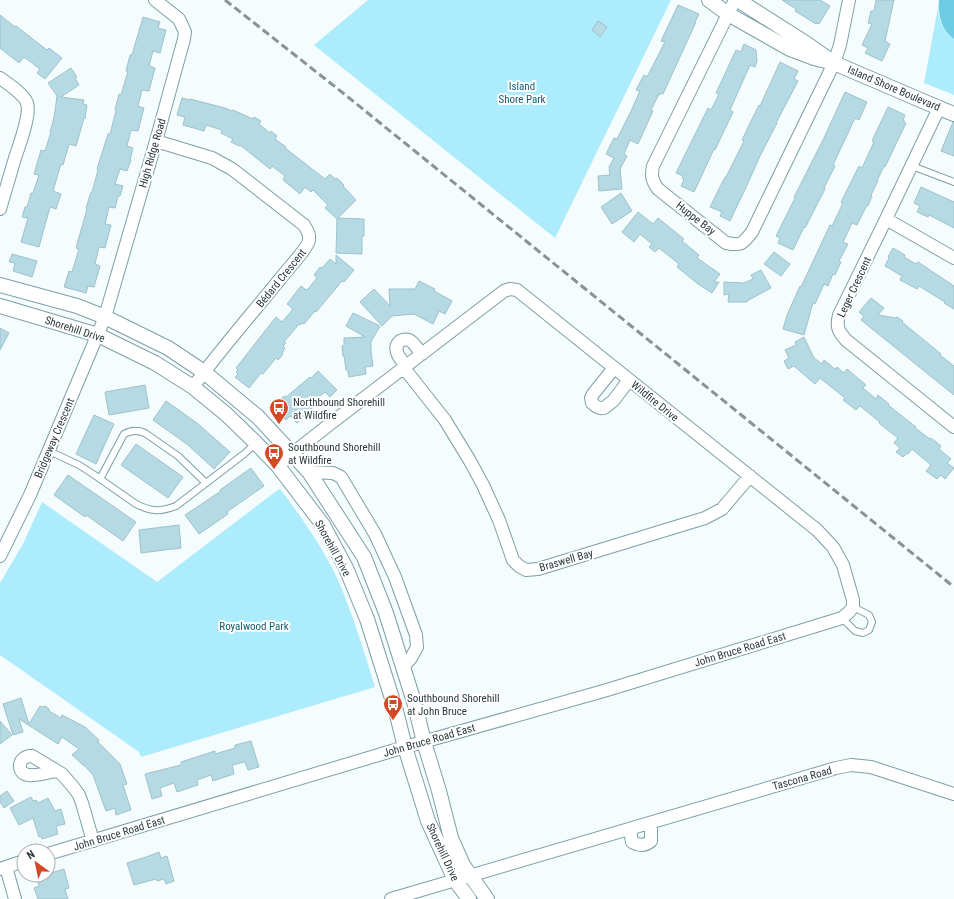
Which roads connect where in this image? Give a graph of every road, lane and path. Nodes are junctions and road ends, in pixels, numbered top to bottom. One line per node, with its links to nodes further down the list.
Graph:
1 (155, 0): 10 (street, High Ridge Road)
2 (709, 0): 5 (street, Island Shore Boulevard)
3 (736, 0): 5 (street, Huppe Bay); 6 (street, Island Shore Boulevard)
4 (849, 0): 6 (street)
5 (728, 14): 6 (street, Island Shore Boulevard); 6 (street, Huppe Bay)
6 (834, 63): 8 (street, Island Shore Boulevard)
7 (0, 78): 13 (street)
8 (939, 108): 9 (street, Island Shore Boulevard); 11 (street, Leger Crescent)
9 (954, 114)
10 (156, 141): 18 (street, High Ridge Road); 23 (street, Bédard Crescent)
11 (912, 166): 12 (lane); 14 (street, Leger Crescent)
12 (954, 182)
13 (0, 209)
14 (886, 219): 15 (street); 26 (street, Leger Crescent)
15 (954, 258)
16 (0, 285): 18 (street, Shorehill Drive)
17 (0, 306): 19 (street, Shorehill Drive)
18 (105, 317): 19 (street, Bridgeway Crescent); 23 (street, Shorehill Drive)
19 (98, 335): 25 (street, Shorehill Drive); 28 (street, Bridgeway Crescent)
20 (422, 354): 21 (street, Wildfire Drive); 21 (street); 22 (street, Wildfire Drive)
21 (405, 367): 29 (street, Wildfire Drive); 32 (street, Braswell Bay)
22 (614, 368): 24 (street, Wildfire Drive); 24 (street)
23 (204, 372): 25 (street, Bédard Crescent); 29 (street, Shorehill Drive)
24 (629, 380): 32 (street, Wildfire Drive)
25 (193, 387): 27 (street, Shorehill Drive)
26 (954, 427)
27 (256, 443): 30 (street, Shorehill Drive); 34 (lane)
28 (49, 451): 33 (lane); 35 (street, Bridgeway Crescent)
29 (293, 453): 30 (street, Wildfire Drive); 31 (street, Shorehill Drive)
30 (278, 466): 40 (street, Shorehill Drive)
31 (310, 472): 38 (street, Shorehill Drive); 38 (street)
32 (750, 476): 36 (street, Wildfire Drive)
33 (100, 479): 34 (lane); 34 (lane)
34 (206, 483)
35 (0, 556)
36 (853, 607): 37 (street, John Bruce Road East); 37 (lane)
37 (842, 618): 39 (street, John Bruce Road East)
38 (403, 668): 39 (street, Shorehill Drive)
39 (424, 742): 40 (street, John Bruce Road East); 49 (street, Shorehill Drive)
40 (405, 746): 45 (street, John Bruce Road East); 50 (street, Shorehill Drive)
41 (55, 771): 45 (street)
42 (954, 794): 43 (street, Tascona Road)
43 (650, 823): 44 (street, Tascona Road); 44 (street)
44 (630, 829): 49 (street, Tascona Road)
45 (93, 841): 46 (street, John Bruce Road East)
46 (56, 852)
47 (16, 864): 48 (street)
48 (3, 868): 51 (street)
49 (470, 876): 50 (street, Tascona Road); 54 (street, Shorehill Drive)
50 (455, 880): 52 (street, Tascona Road); 53 (street, Shorehill Drive)
51 (15, 899)
52 (391, 899)
53 (469, 899)
54 (487, 899)

